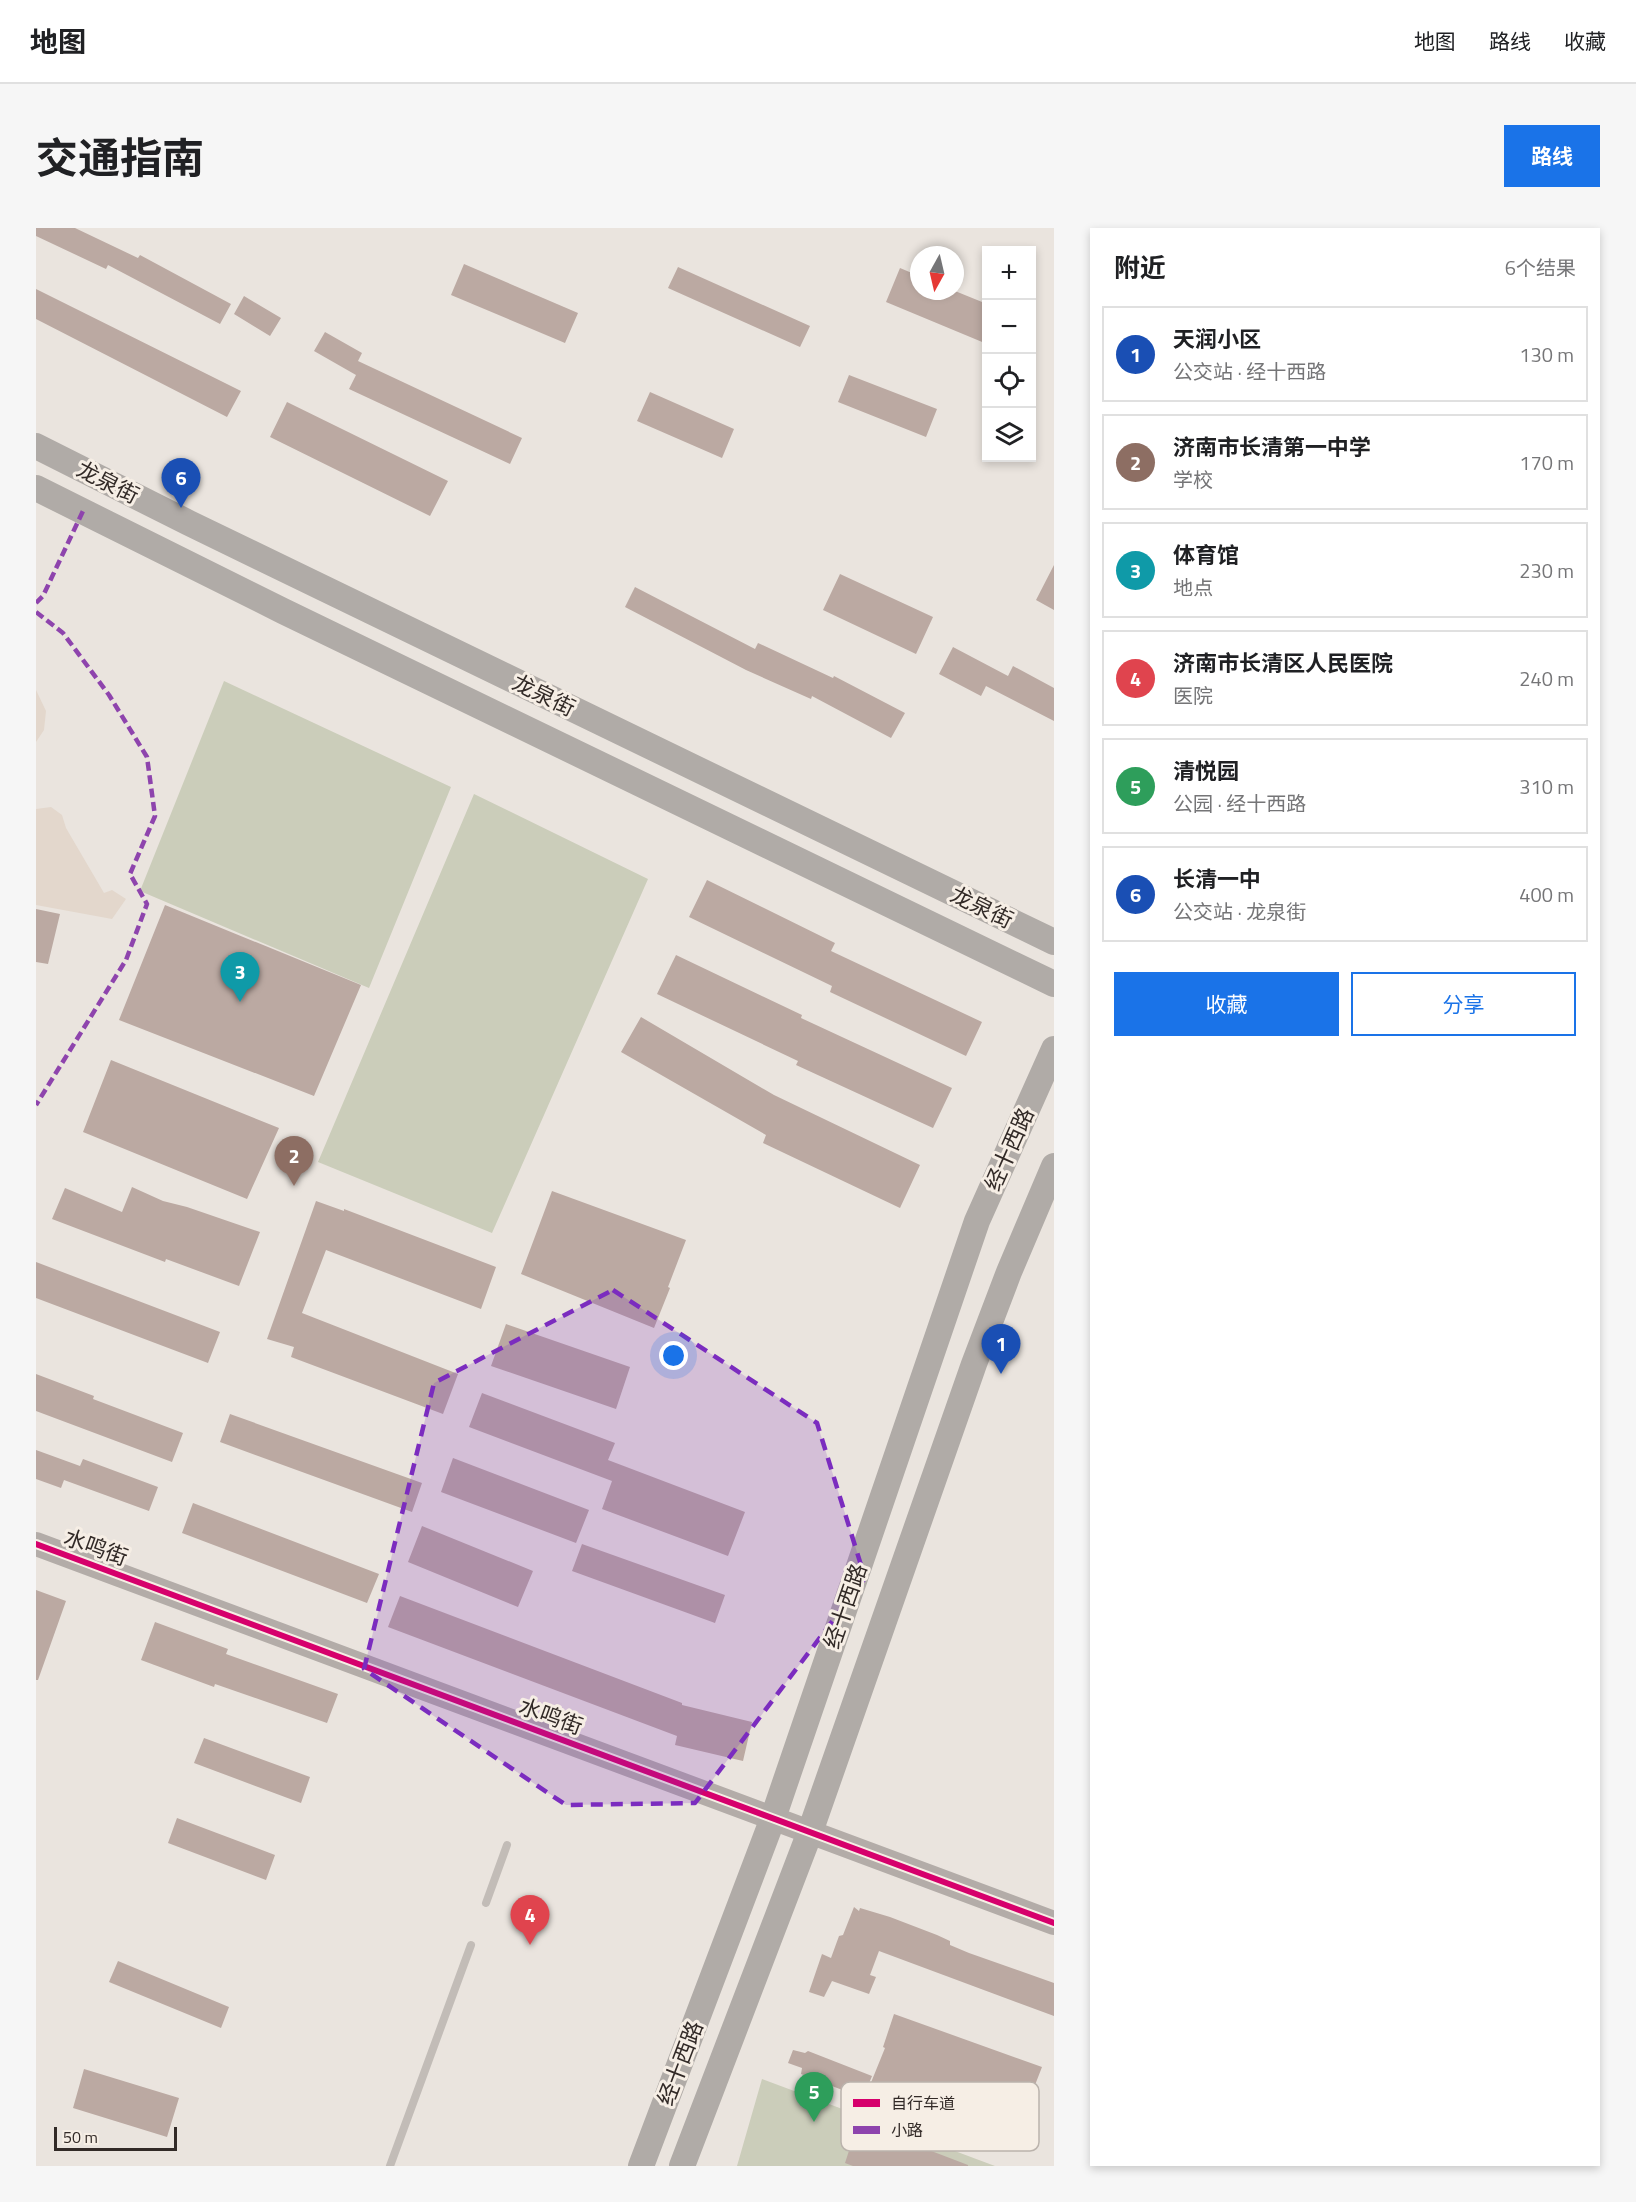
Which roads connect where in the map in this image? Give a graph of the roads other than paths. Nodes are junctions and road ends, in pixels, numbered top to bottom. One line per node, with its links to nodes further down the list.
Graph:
1 (36, 446): 3 (main road, 龙泉街)
2 (36, 488): 4 (main road, 龙泉街)
3 (1054, 942)
4 (1054, 984)
5 (1054, 1049): 8 (main road, 经十西路)
6 (1054, 1166): 9 (main road, 经十西路)
7 (36, 1544): 8 (street, 水鸣街)
8 (773, 1818): 9 (street, 水鸣街); 15 (main road, 经十西路)
9 (810, 1832): 12 (street, 水鸣街); 16 (main road, 经十西路)
10 (507, 1845): 11 (lane)
11 (486, 1903)
12 (1054, 1923)
13 (471, 1945): 14 (lane)
14 (390, 2166)
15 (641, 2166)
16 (682, 2166)

